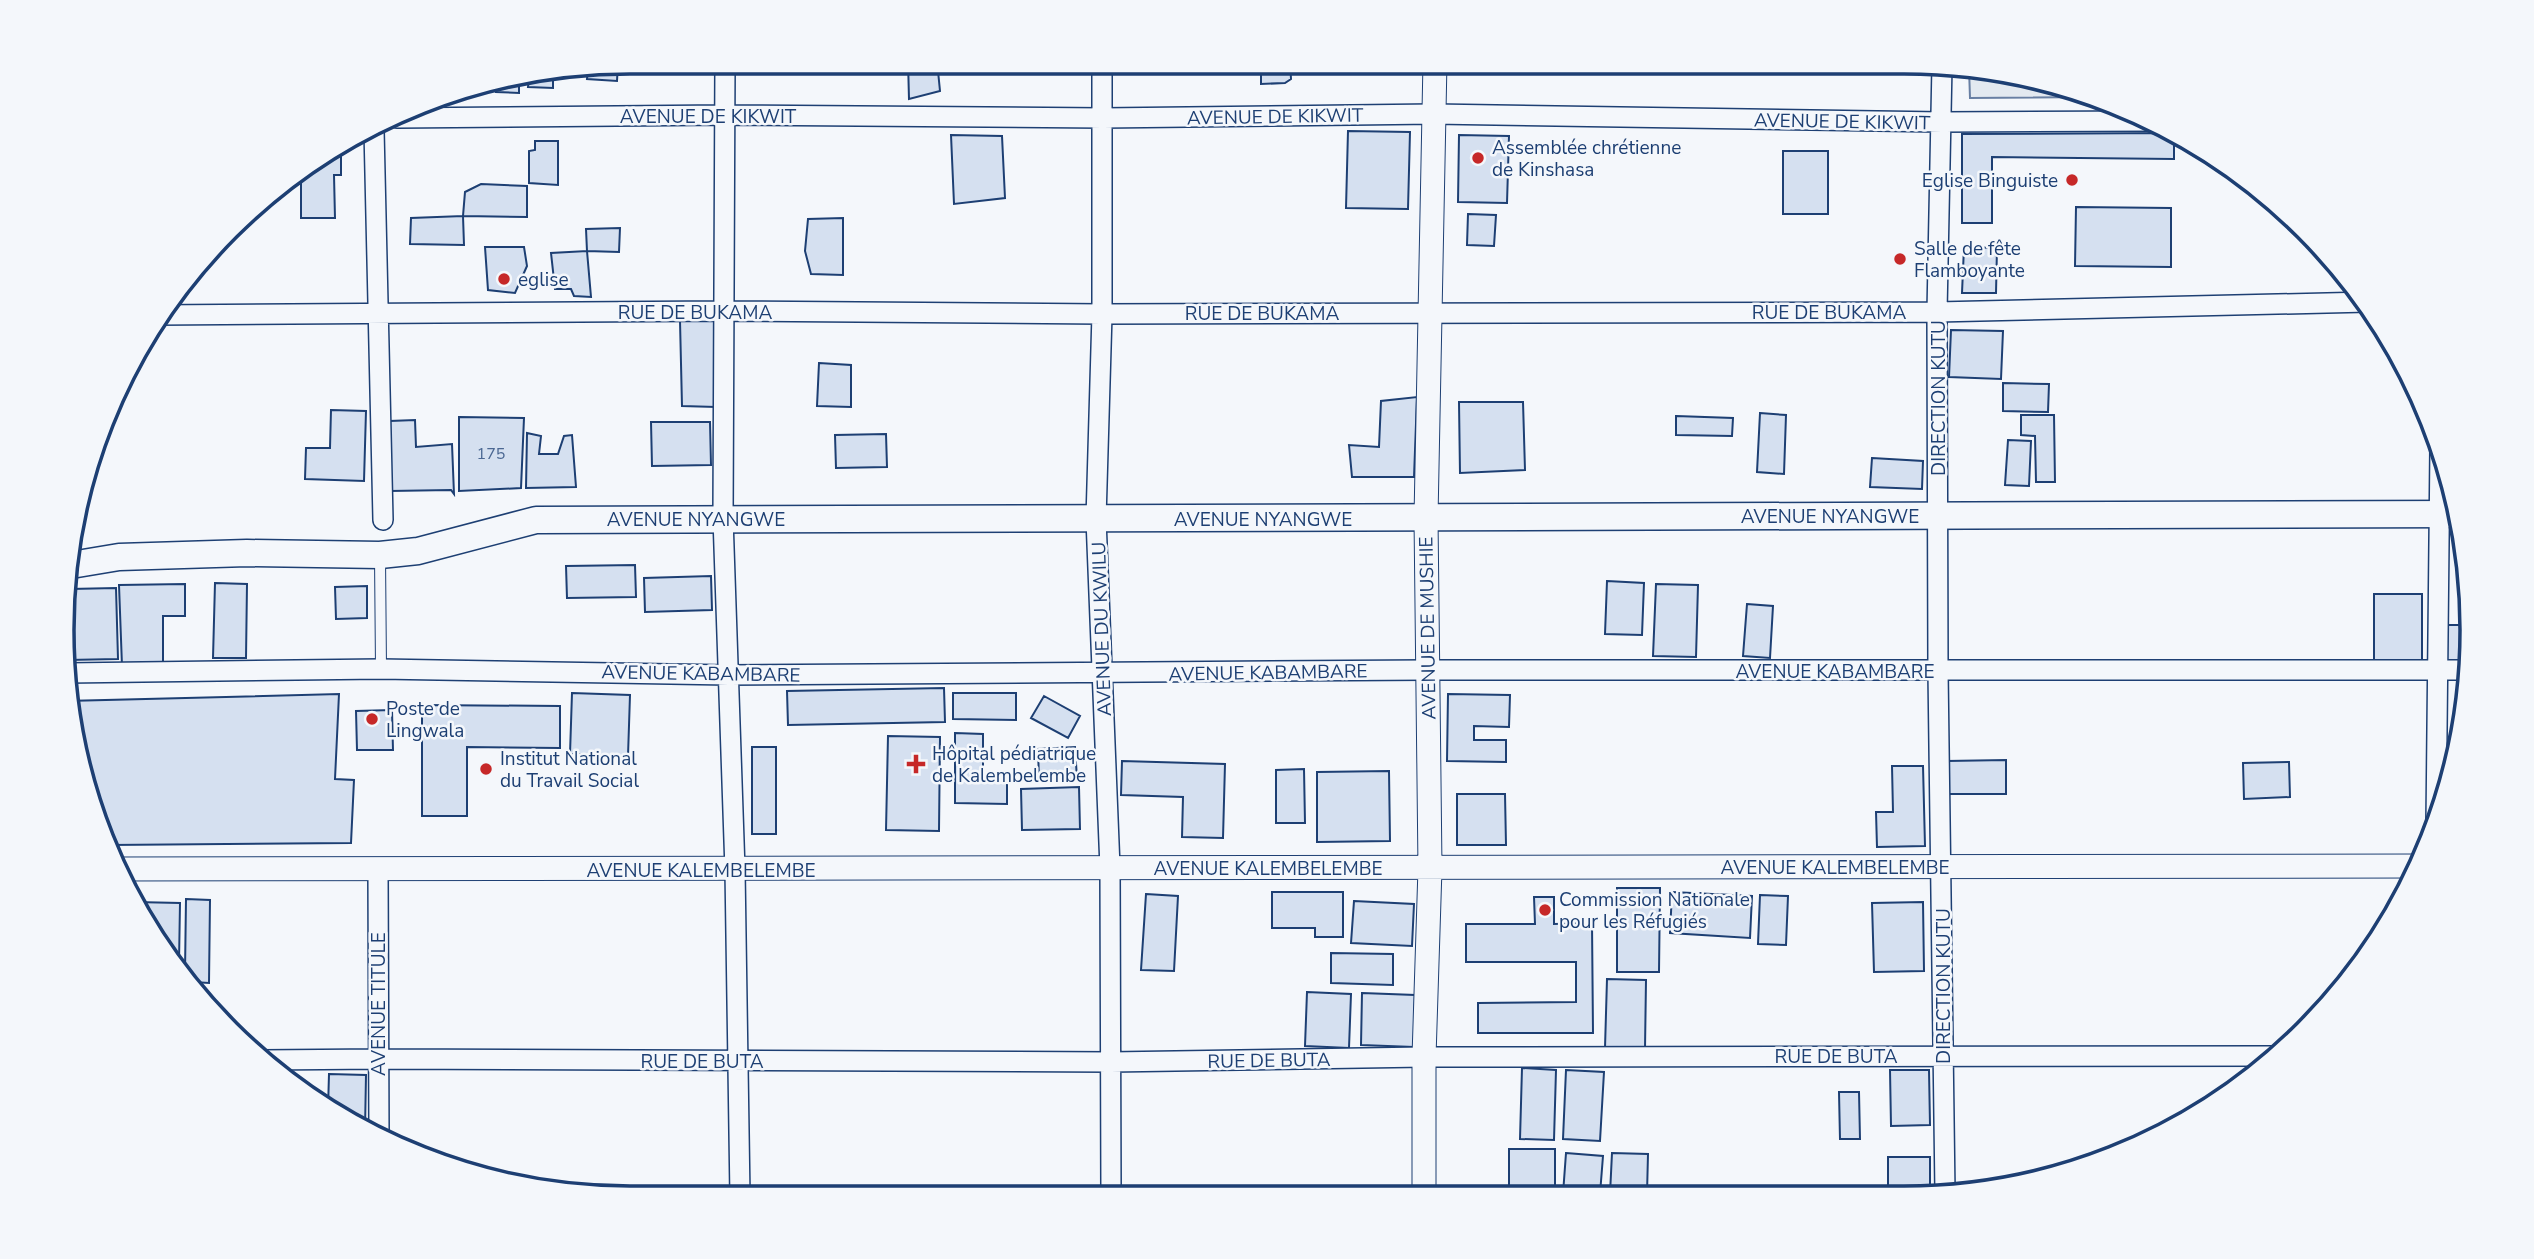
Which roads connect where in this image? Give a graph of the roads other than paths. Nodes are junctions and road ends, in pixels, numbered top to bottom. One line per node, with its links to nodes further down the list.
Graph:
1 (725, 74): 6 (street)
2 (1102, 74): 8 (street, AVENUE DU KWILU)
3 (1435, 74): 5 (street, AVENUE DE MUSHIE)
4 (1942, 75): 10 (street, DIRECTION KUTU)
5 (1434, 114): 8 (street, AVENUE DE KIKWIT); 10 (street, AVENUE DE KIKWIT); 14 (street, AVENUE DE MUSHIE)
6 (725, 115): 7 (street, AVENUE DE KIKWIT); 8 (street, AVENUE DE KIKWIT); 13 (street)
7 (413, 118)
8 (1102, 118): 16 (street, AVENUE DU KWILU)
9 (2128, 121): 10 (street, AVENUE DE KIKWIT)
10 (1942, 122): 15 (street, DIRECTION KUTU)
11 (374, 136): 18 (street)
12 (2354, 302): 15 (street, RUE DE BUKAMA)
13 (723, 311): 16 (street, RUE DE BUKAMA); 18 (street, RUE DE BUKAMA); 21 (street)
14 (1430, 312): 15 (street, RUE DE BUKAMA); 16 (street, RUE DE BUKAMA); 22 (street, AVENUE DE MUSHIE)
15 (1937, 312): 20 (street, DIRECTION KUTU)
16 (1102, 314): 23 (street, AVENUE DU KWILU)
17 (171, 315): 18 (street, RUE DE BUKAMA)
18 (380, 315): 25 (street)
19 (2448, 514): 20 (main road, AVENUE NYANGWE)
20 (1938, 516): 22 (main road, AVENUE NYANGWE); 32 (street, DIRECTION KUTU)
21 (723, 518): 23 (main road, AVENUE NYANGWE); 26 (main road, AVENUE NYANGWE); 35 (street)
22 (1426, 518): 23 (main road, AVENUE NYANGWE); 29 (street, AVENUE DE MUSHIE)
23 (1096, 519): 34 (street, AVENUE DU KWILU)
24 (2450, 519): 30 (street)
25 (383, 520)
26 (380, 555): 27 (main road, AVENUE NYANGWE); 28 (lane)
27 (77, 564)
28 (381, 669): 33 (street, AVENUE KABAMBARE); 35 (street, AVENUE KABAMBARE)
29 (1427, 670): 32 (street, AVENUE KABAMBARE); 34 (street, AVENUE KABAMBARE); 39 (street, AVENUE DE MUSHIE)
30 (2437, 670): 31 (street, AVENUE KABAMBARE); 32 (street, AVENUE KABAMBARE); 36 (street)
31 (2459, 670)
32 (1938, 671): 38 (street, DIRECTION KUTU)
33 (76, 673)
34 (1102, 674): 35 (street, AVENUE KABAMBARE); 41 (street, AVENUE DU KWILU)
35 (729, 675): 43 (street)
36 (2436, 791)
37 (2407, 866): 38 (street, AVENUE KALEMBELEMBE)
38 (1942, 867): 39 (street, AVENUE KALEMBELEMBE); 44 (street, DIRECTION KUTU)
39 (1430, 868): 41 (street, AVENUE KALEMBELEMBE); 46 (street, AVENUE DE MUSHIE)
40 (128, 869): 42 (street, AVENUE KALEMBELEMBE)
41 (1110, 869): 43 (street, AVENUE KALEMBELEMBE); 50 (street, AVENUE DU KWILU)
42 (378, 870): 43 (street, AVENUE KALEMBELEMBE); 47 (street, AVENUE TITULE)
43 (735, 870): 49 (street)
44 (1943, 1056): 45 (street, RUE DE BUTA); 46 (street, RUE DE BUTA); 52 (street, DIRECTION KUTU)
45 (2261, 1056)
46 (1424, 1057): 50 (street, RUE DE BUTA); 55 (street, AVENUE DE MUSHIE)
47 (379, 1059): 48 (street, RUE DE BUTA); 49 (street, RUE DE BUTA); 51 (street, AVENUE TITULE)
48 (277, 1060)
49 (739, 1061): 50 (street, RUE DE BUTA); 53 (street)
50 (1111, 1062): 54 (street, AVENUE DU KWILU)
51 (379, 1125)
52 (1945, 1184)
53 (740, 1186)
54 (1111, 1186)
55 (1424, 1186)

